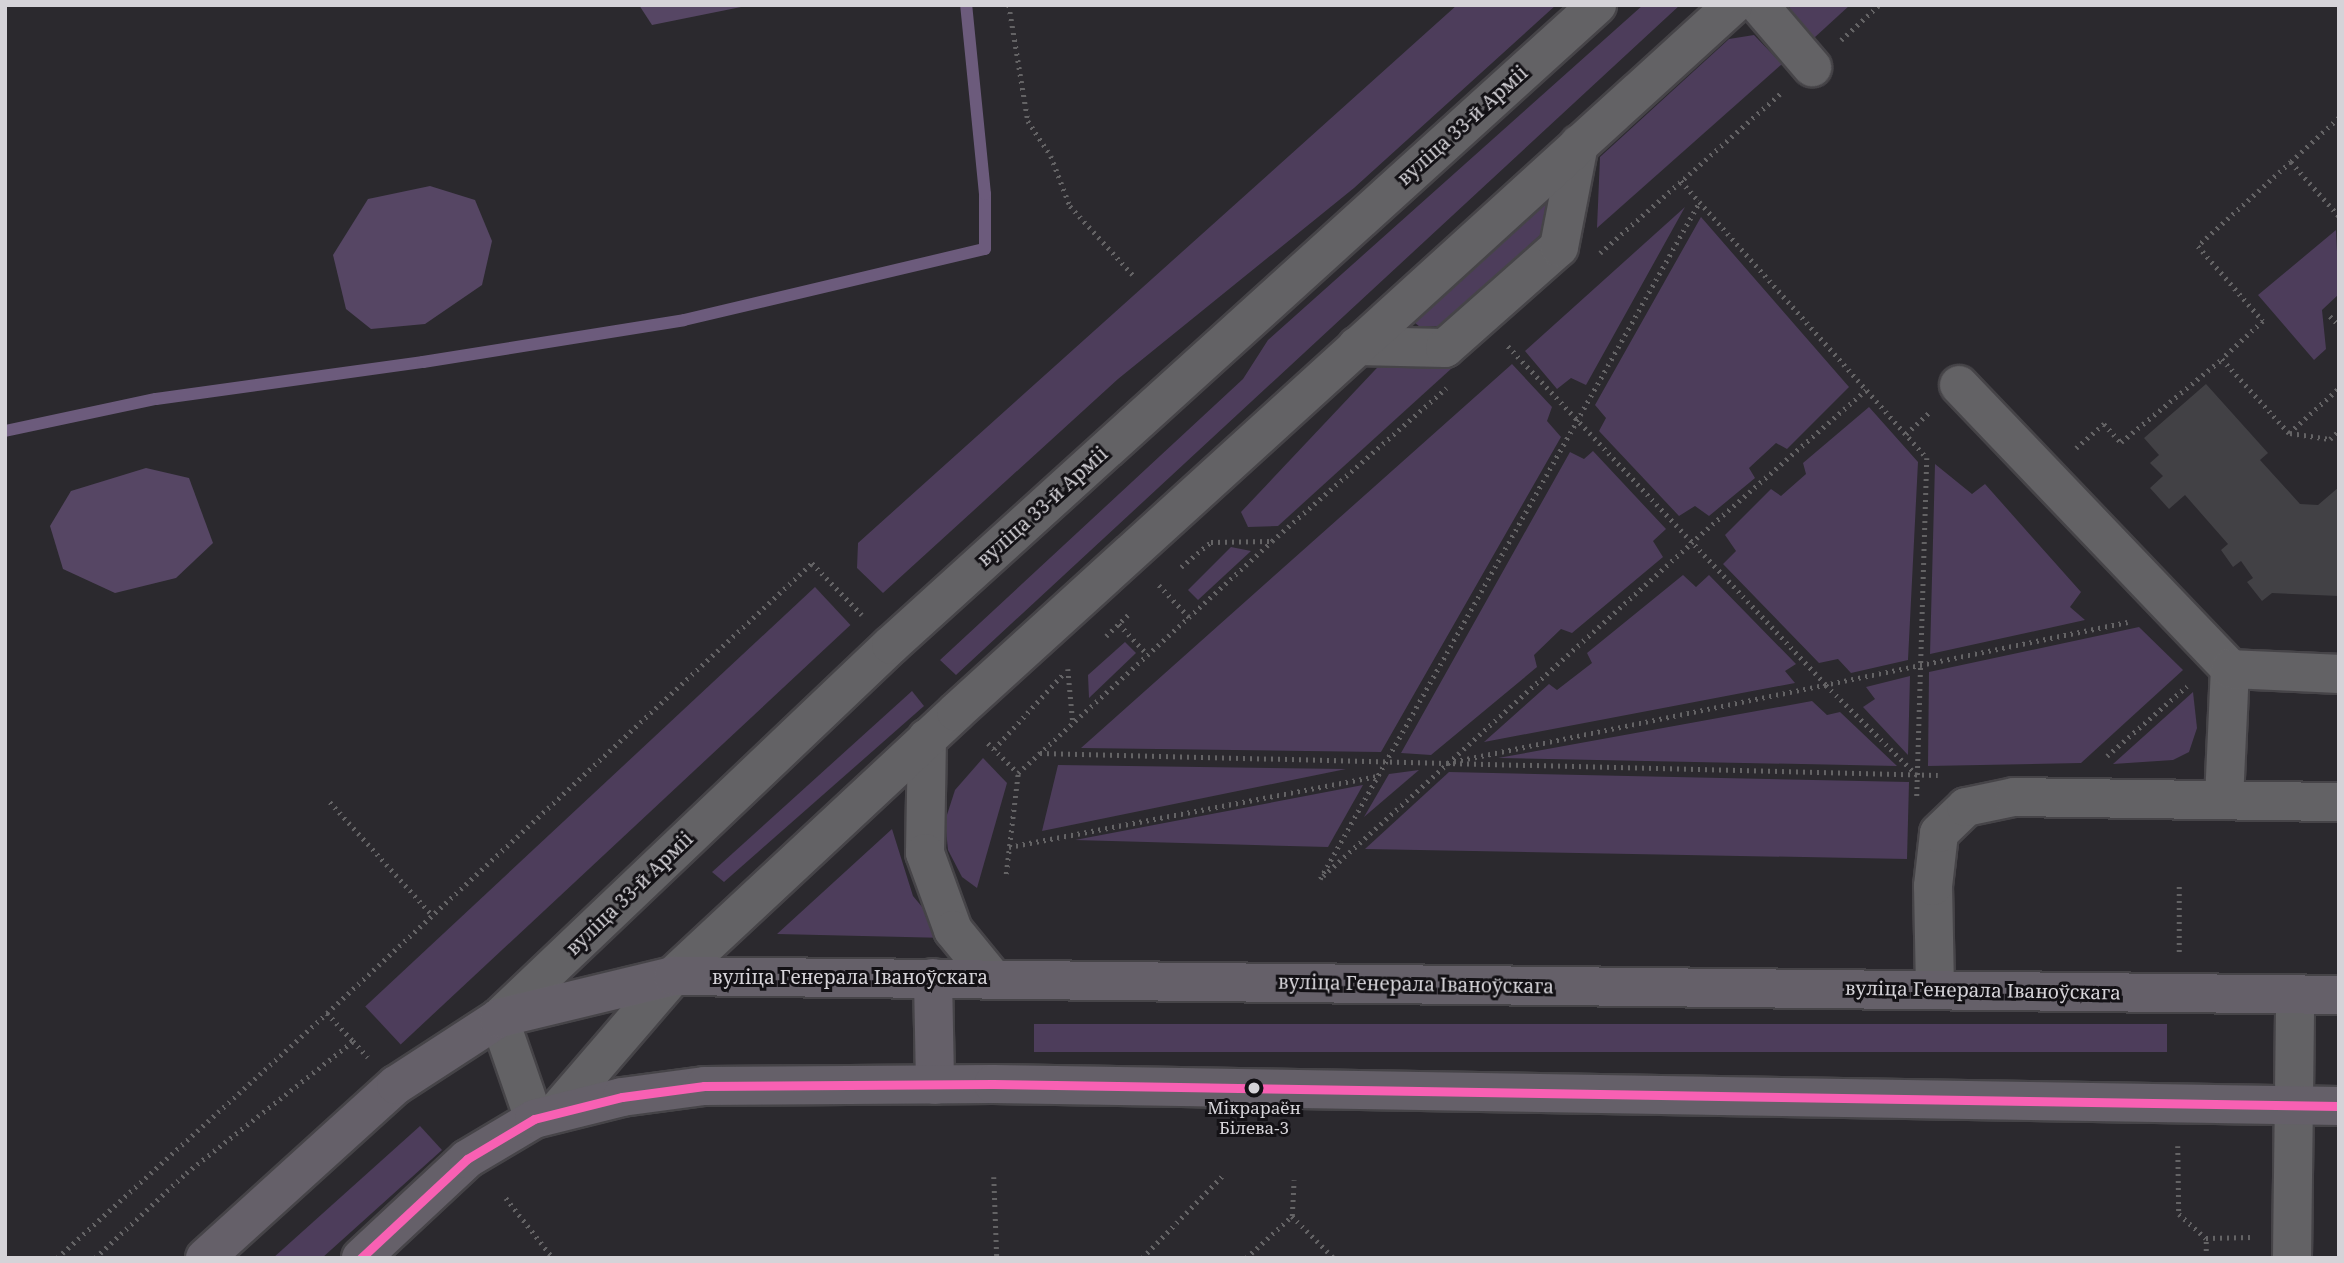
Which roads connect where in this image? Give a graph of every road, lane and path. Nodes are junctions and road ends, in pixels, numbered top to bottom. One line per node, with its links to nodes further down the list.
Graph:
1 (1009, 5): 14 (path)
2 (1597, 5): 76 (street, вуліца 33-й Арміі)
3 (1733, 5): 8 (street)
4 (1759, 5): 6 (street)
5 (1880, 5): 6 (path)
6 (1812, 66): 10 (path)
7 (2339, 118): 9 (path)
8 (1579, 144): 18 (street); 18 (street)
9 (2291, 162): 12 (path); 19 (path)
10 (1681, 181): 11 (path); 13 (path)
11 (1700, 201): 23 (path); 24 (path)
12 (2339, 216)
13 (1591, 260)
14 (1132, 275)
15 (2330, 316): 16 (path)
16 (2339, 326)
17 (1502, 339): 24 (path)
18 (1357, 346): 49 (street)
19 (2222, 359): 26 (path); 27 (path)
20 (1449, 385): 28 (path)
21 (1959, 385): 27 (street)
22 (2339, 388): 26 (path)
23 (1866, 390): 29 (path); 42 (path)
24 (1577, 421): 29 (path); 53 (path)
25 (2339, 431): 26 (path)
26 (2289, 433)
27 (2044, 475): 44 (street)
28 (1272, 541): 30 (path); 36 (path)
29 (1691, 543): 46 (path); 54 (path)
30 (1180, 568)
31 (1170, 576): 32 (path)
32 (1159, 585): 33 (path); 36 (path)
33 (1149, 595)
34 (1139, 604): 38 (path)
35 (862, 615): 67 (path)
36 (1189, 617): 40 (path)
37 (2141, 619): 42 (path)
38 (1119, 624): 39 (path); 40 (path)
39 (1099, 642)
40 (1148, 654): 48 (path)
41 (1078, 660): 43 (path)
42 (1921, 666): 46 (path); 59 (path)
43 (1068, 669): 48 (path); 51 (path)
44 (2230, 670): 45 (street); 60 (street)
45 (2339, 674)
46 (1826, 685): 54 (path); 59 (path)
47 (2188, 685): 55 (path)
48 (1073, 724): 52 (path)
49 (927, 738): 69 (street); 71 (street)
50 (988, 743): 51 (path)
51 (994, 749): 56 (path)
52 (1040, 753): 53 (path); 56 (path)
53 (1387, 762): 54 (path); 58 (path)
54 (1447, 763): 58 (path); 59 (path)
55 (2098, 764)
56 (1018, 773): 64 (path)
57 (1944, 775): 59 (path)
58 (1377, 776): 64 (path)
59 (1918, 776): 63 (path)
60 (2224, 800): 62 (street); 72 (street)
61 (330, 802): 67 (path)
62 (2339, 802)
63 (1917, 803)
64 (1009, 847): 65 (path)
65 (1006, 874)
66 (2179, 883): 68 (path)
67 (432, 915): 75 (path)
68 (2179, 955)
69 (673, 976): 70 (main road, вуліца Генерала Іваноўскага); 76 (main road, вуліца Генерала Іваноўскага); 82 (street)
70 (933, 978): 71 (main road, вуліца Генерала Іваноўскага); 79 (main road)
71 (993, 979): 72 (main road, вуліца Генерала Іваноўскага)
72 (1935, 989): 73 (main road, вуліца Генерала Іваноўскага)
73 (2295, 995): 74 (main road, вуліца Генерала Іваноўскага); 80 (street)
74 (2339, 995)
75 (327, 1013): 77 (path); 91 (path)
76 (499, 1018): 82 (street); 93 (main road, вуліца 33-й Арміі)
77 (354, 1041): 78 (path); 92 (path)
78 (370, 1058)
79 (935, 1085): 80 (main road); 82 (main road)
80 (2294, 1105): 81 (main road); 90 (street)
81 (2339, 1105)
82 (545, 1116): 94 (main road)
83 (2178, 1146): 89 (path)
84 (1223, 1175): 97 (path)
85 (994, 1177): 96 (path)
86 (1294, 1180): 88 (path)
87 (506, 1198): 95 (path)
88 (1292, 1216): 98 (path); 99 (path)
89 (2206, 1238): 90 (path); 100 (path)
90 (2277, 1247)
91 (57, 1258)
92 (95, 1258)
93 (205, 1258)
94 (361, 1258)
95 (553, 1258)
96 (997, 1258)
97 (1142, 1258)
98 (1245, 1258)
99 (1334, 1258)
100 (2206, 1258)

